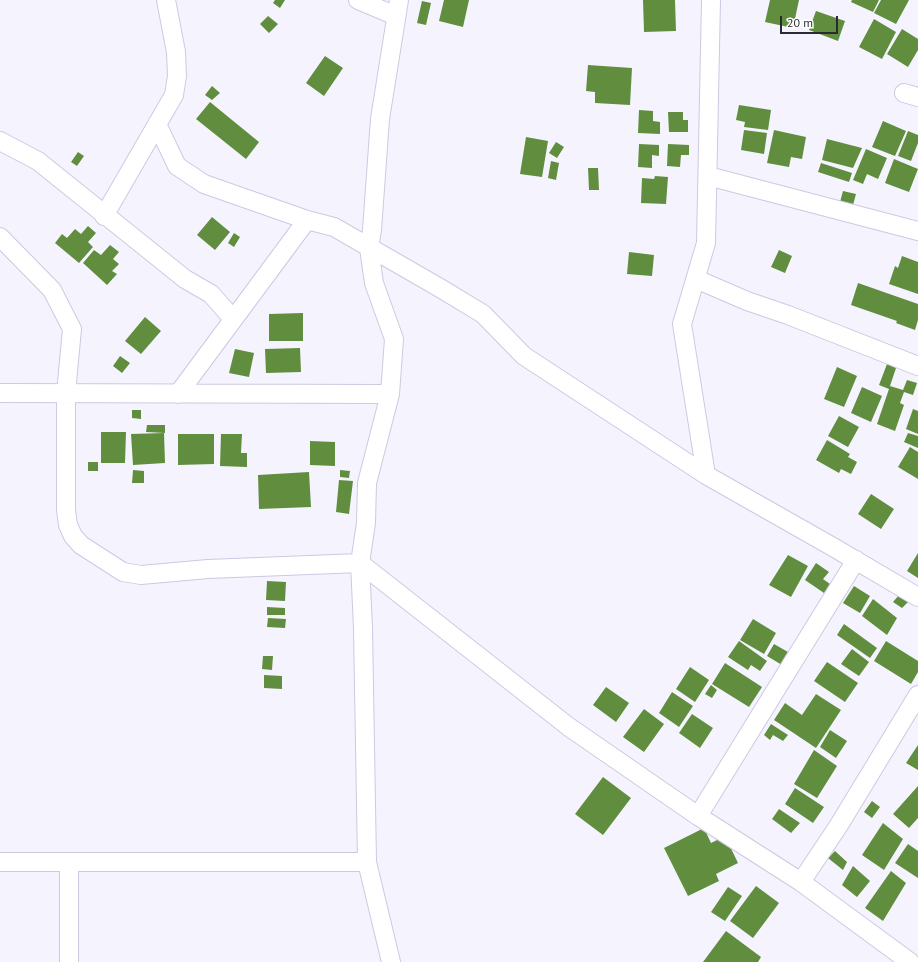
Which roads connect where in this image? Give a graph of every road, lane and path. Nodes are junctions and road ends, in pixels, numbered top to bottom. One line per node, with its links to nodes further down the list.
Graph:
1 (166, 0): 5 (street)
2 (358, 0): 4 (street)
3 (711, 0): 7 (street)
4 (398, 8): 12 (street)
5 (157, 124): 8 (street); 9 (street)
6 (0, 141): 8 (street)
7 (708, 176): 10 (street); 13 (street)
8 (104, 216): 14 (street)
9 (307, 220): 12 (street); 14 (street)
10 (918, 231)
11 (0, 237): 17 (street)
12 (369, 248): 19 (street); 20 (street)
13 (696, 279): 15 (street); 20 (street)
14 (234, 319): 18 (street)
15 (918, 366)
16 (0, 393): 17 (street)
17 (66, 393): 18 (street); 22 (street)
18 (178, 394): 19 (street)
19 (390, 394): 22 (street)
20 (706, 475): 21 (street)
21 (856, 560): 23 (street); 25 (street)
22 (360, 563): 25 (street); 28 (street)
23 (918, 597)
24 (918, 695): 29 (street)
25 (698, 816): 29 (street)
26 (0, 862): 27 (street)
27 (69, 862): 28 (street); 30 (street)
28 (367, 862): 31 (street)
29 (801, 882): 32 (street)
30 (69, 962)
31 (391, 962)
32 (910, 962)

